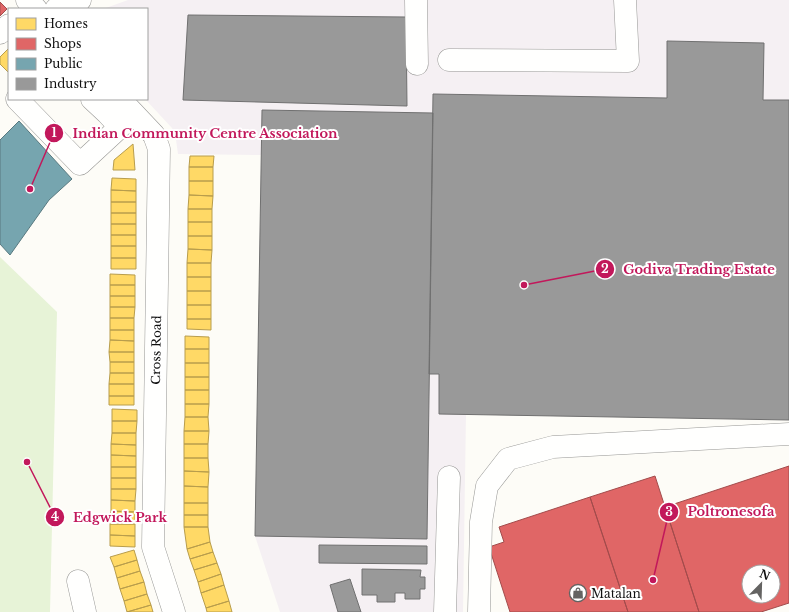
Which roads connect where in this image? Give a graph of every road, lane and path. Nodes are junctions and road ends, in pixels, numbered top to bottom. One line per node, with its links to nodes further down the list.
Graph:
1 (80, 0): 4 (street)
2 (416, 0): 8 (street)
3 (626, 0): 7 (street)
4 (59, 8)
5 (8, 26): 6 (street)
6 (0, 33)
7 (449, 60)
8 (417, 64)
9 (18, 100): 10 (street)
10 (110, 103): 15 (street, Cross Road)
11 (789, 434): 17 (street)
12 (449, 477): 16 (street)
13 (78, 581): 14 (street)
14 (85, 612)
15 (174, 612)
16 (445, 612)
17 (479, 612)

